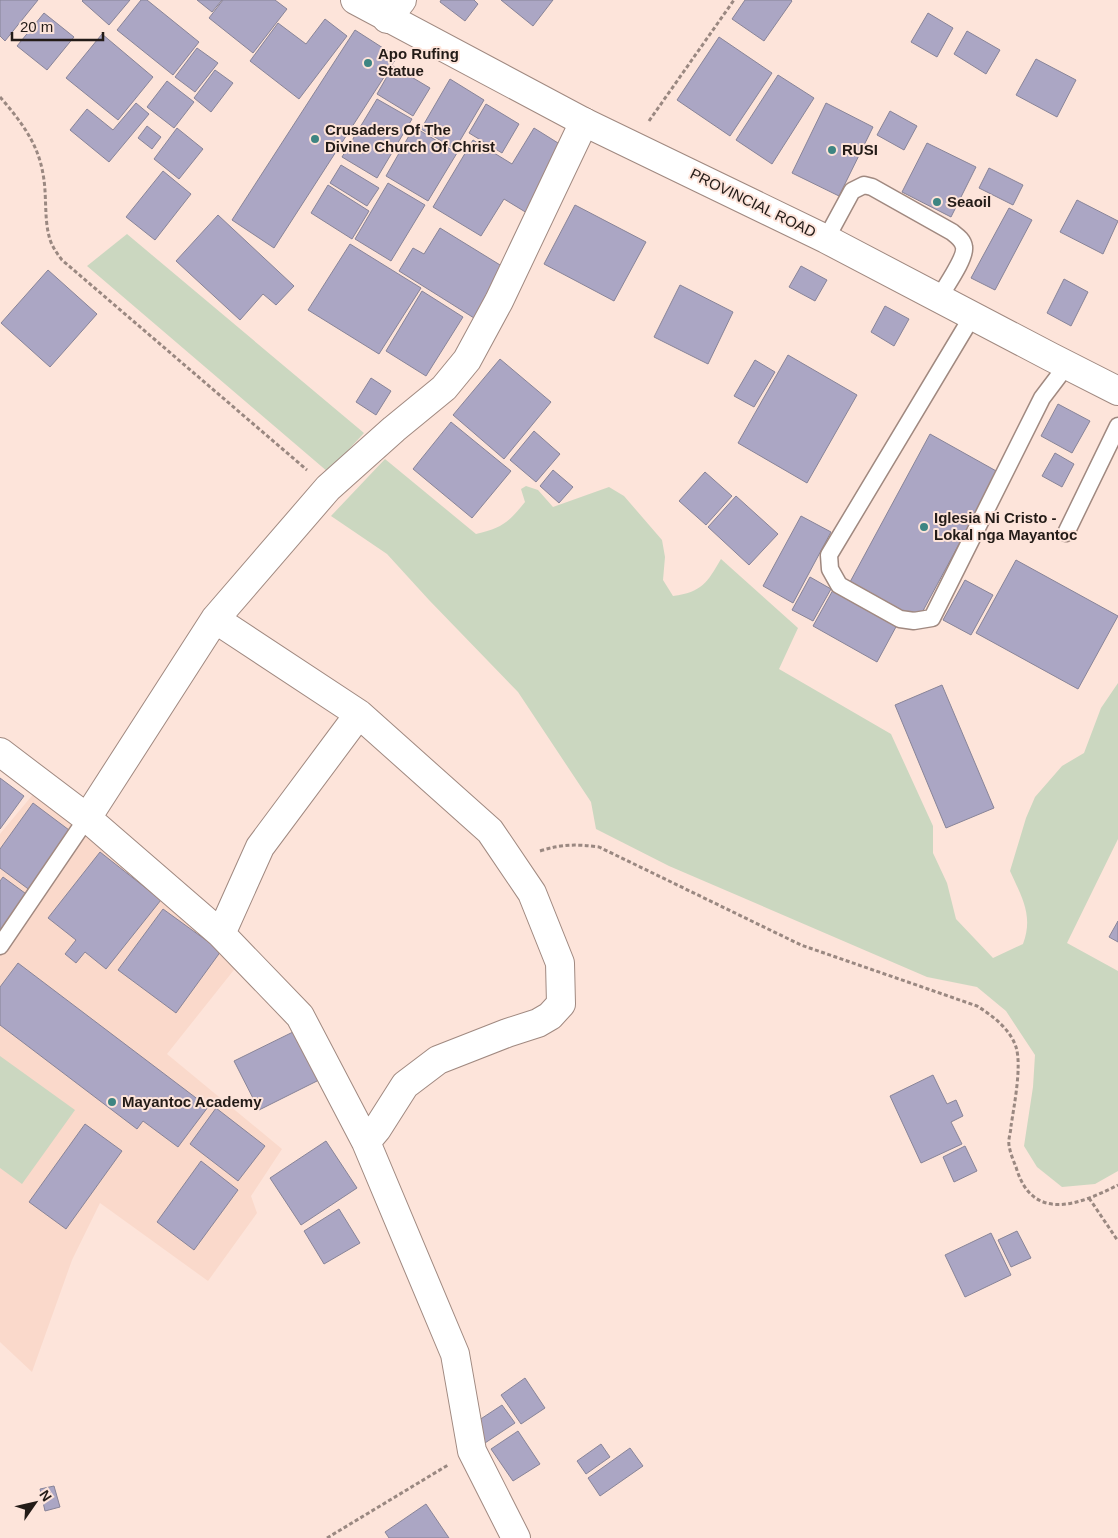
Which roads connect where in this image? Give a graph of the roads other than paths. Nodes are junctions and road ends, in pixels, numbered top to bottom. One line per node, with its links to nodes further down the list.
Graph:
1 (354, 0): 2 (street, PROVINCIAL ROAD)
2 (395, 9): 3 (street, PROVINCIAL ROAD)
3 (584, 122): 4 (street, PROVINCIAL ROAD); 11 (street)
4 (826, 238): 5 (street, PROVINCIAL ROAD); 5 (lane)
5 (939, 298): 6 (street, PROVINCIAL ROAD)
6 (973, 315): 7 (street, PROVINCIAL ROAD); 7 (lane)
7 (1067, 365): 8 (street, PROVINCIAL ROAD)
8 (1118, 391)
9 (1118, 426): 10 (lane)
10 (1066, 534)
11 (215, 619): 12 (street); 14 (street)
12 (359, 714): 15 (street); 17 (street)
13 (0, 752): 14 (street)
14 (87, 818): 15 (street); 16 (lane)
15 (221, 934): 17 (street)
16 (0, 946)
17 (366, 1142): 18 (street)
18 (516, 1538)

